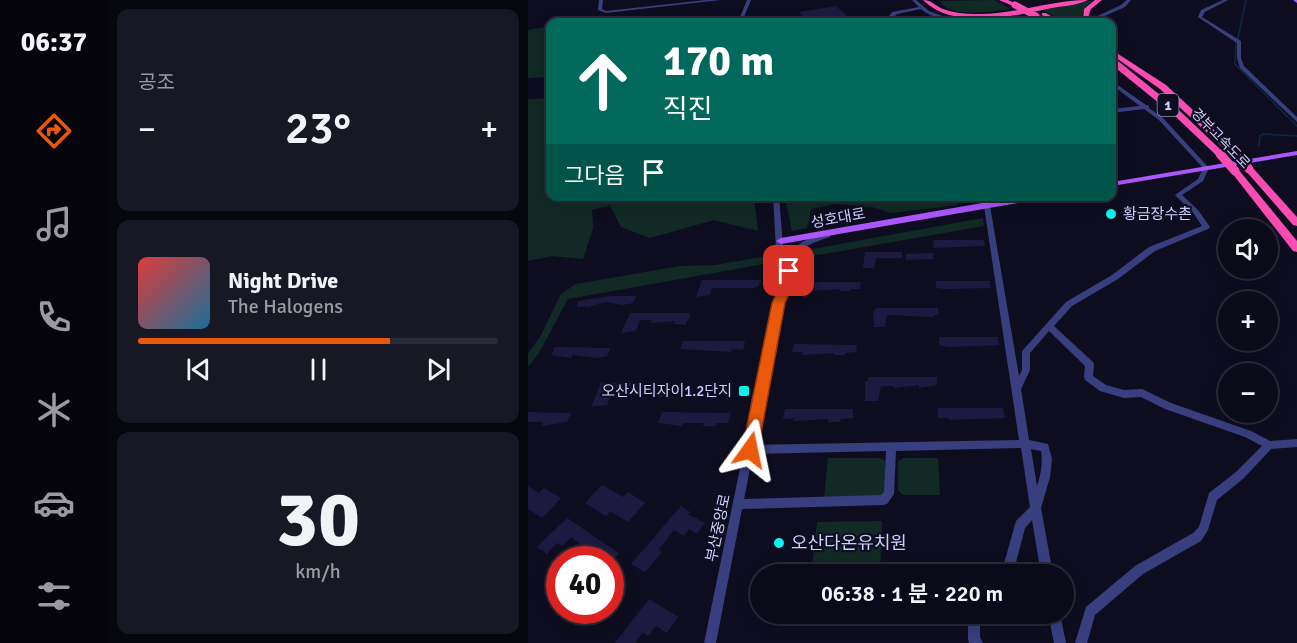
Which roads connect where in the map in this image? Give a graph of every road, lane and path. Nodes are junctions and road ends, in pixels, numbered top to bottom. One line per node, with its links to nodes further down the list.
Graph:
1 (603, 0): 4 (street); 16 (street)
2 (634, 0): 16 (street)
3 (698, 0): 16 (street)
4 (718, 0)
5 (749, 0): 19 (street)
6 (914, 0): 17 (street)
7 (926, 0): 11 (highway)
8 (937, 0): 10 (highway)
9 (1003, 0): 15 (highway)
10 (1069, 0)
11 (1085, 0)
12 (1099, 0): 24 (highway)
13 (1129, 0): 25 (street)
14 (1226, 0): 35 (street)
15 (1017, 3): 18 (highway, bridge)
16 (633, 8)
17 (920, 8): 20 (street); 21 (street)
18 (1040, 15): 22 (highway); 23 (highway)
19 (742, 18)
20 (890, 18)
21 (946, 18)
22 (1043, 18)
23 (1048, 18)
24 (1087, 18)
25 (1095, 18)
26 (1116, 49): 29 (highway)
27 (1116, 55): 29 (highway, 경부고속도로 / 1)
28 (1116, 64): 45 (highway, 경부고속도로 / 1, bridge)
29 (1137, 68): 42 (highway, 경부고속도로 / 1, bridge)
30 (1116, 86): 32 (street)
31 (1116, 92): 32 (street)
32 (1126, 92): 33 (street)
33 (1147, 106): 34 (street); 37 (street)
34 (1116, 110)
35 (1297, 120)
36 (1297, 153): 37 (main road)
37 (1206, 168): 38 (main road); 47 (street)
38 (1116, 183)
39 (777, 201): 44 (street, 부산중앙로)
40 (1014, 201): 41 (main road, 성호대로)
41 (987, 206): 43 (main road, 성호대로); 48 (street)
42 (1297, 224)
43 (835, 232): 44 (main road, 성호대로); 46 (street)
44 (781, 242): 46 (street, 부산중앙로)
45 (1297, 248)
46 (779, 303): 53 (street, 부산중앙로)
47 (1049, 326): 48 (street); 51 (street)
48 (1016, 389): 50 (street)
49 (1297, 443): 51 (street)
50 (1025, 444): 52 (street); 55 (street); 55 (street)
51 (1269, 445): 63 (street)
52 (891, 447): 53 (street); 54 (street)
53 (750, 450): 54 (street, 부산중앙로)
54 (739, 504): 60 (street, 부산중앙로)
55 (1035, 510): 56 (street); 57 (street)
56 (1010, 564)
57 (1045, 564)
58 (974, 624): 61 (street)
59 (1056, 624): 62 (street)
60 (710, 643)
61 (977, 643)
62 (1060, 643)
63 (1081, 643)

